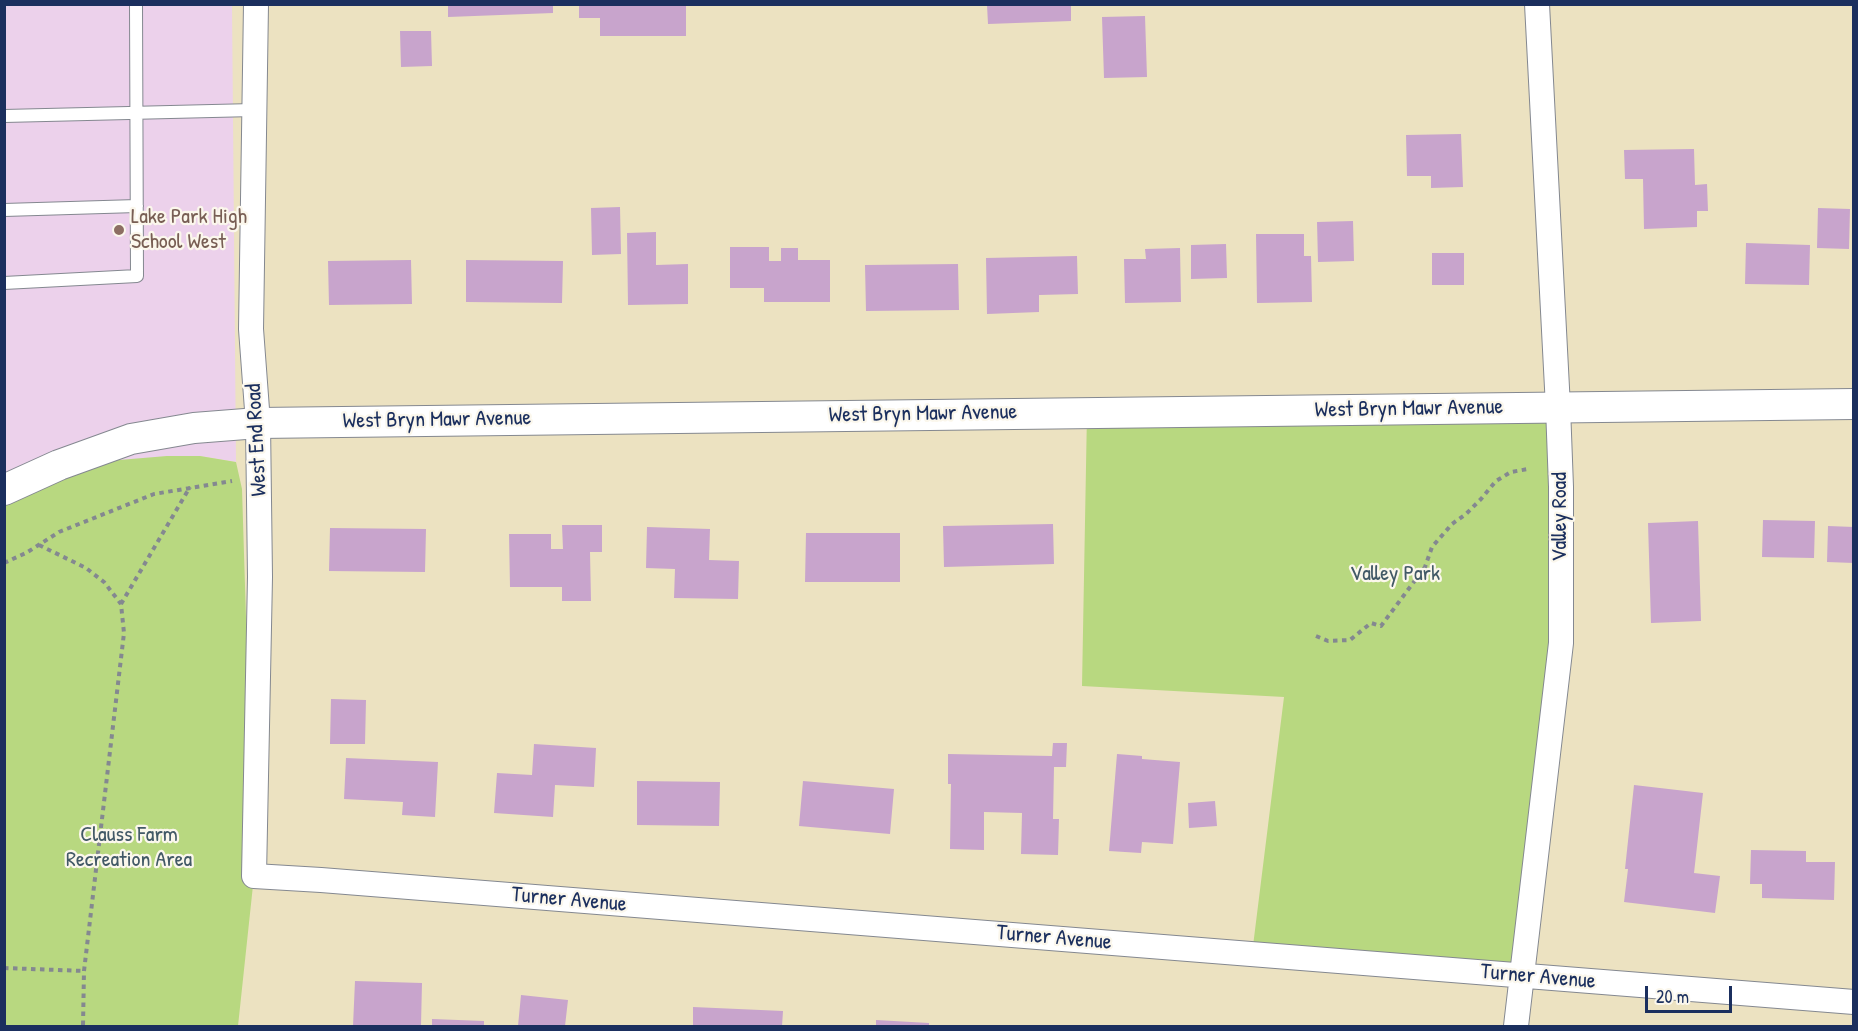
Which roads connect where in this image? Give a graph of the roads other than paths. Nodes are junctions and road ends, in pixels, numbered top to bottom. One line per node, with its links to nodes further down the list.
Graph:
1 (136, 4): 5 (lane)
2 (256, 4): 4 (street, West End Road)
3 (1537, 4): 11 (street, Valley Road)
4 (254, 110): 5 (lane); 12 (street, West End Road)
5 (137, 112): 6 (lane); 7 (lane)
6 (4, 116)
7 (137, 206): 8 (lane); 9 (lane)
8 (4, 210)
9 (4, 283)
10 (1854, 404): 11 (street, West Bryn Mawr Avenue)
11 (1558, 407): 12 (street, West Bryn Mawr Avenue); 15 (street, Valley Road)
12 (258, 423): 13 (street, West Bryn Mawr Avenue); 14 (street, West End Road)
13 (4, 490)
14 (254, 876): 15 (street, Turner Avenue)
15 (1522, 976): 16 (street, Turner Avenue); 17 (street, Valley Road)
16 (1854, 1002)
17 (1516, 1026)

